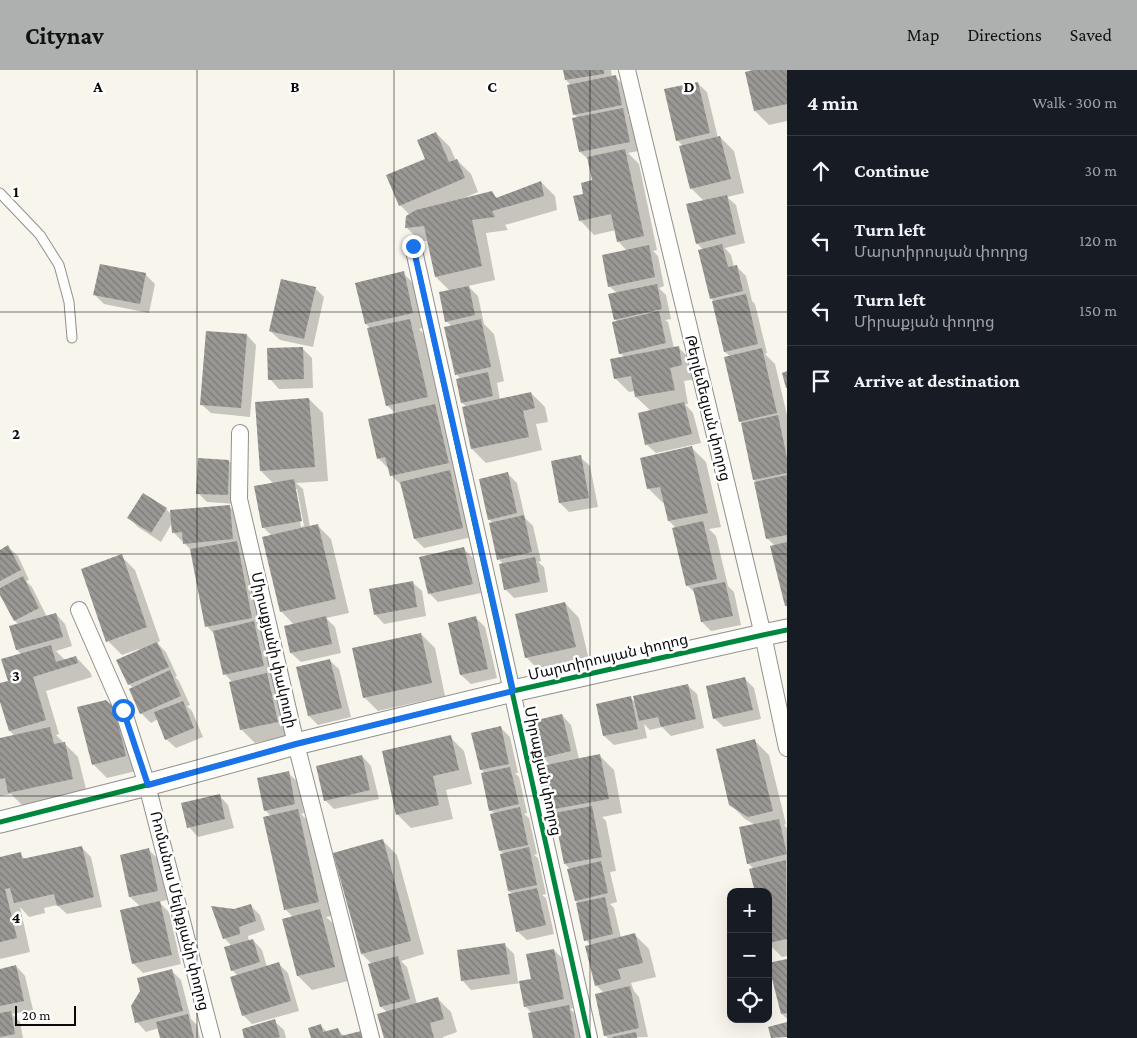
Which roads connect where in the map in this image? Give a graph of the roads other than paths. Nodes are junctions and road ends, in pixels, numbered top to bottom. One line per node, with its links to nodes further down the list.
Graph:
1 (627, 70): 8 (street, Թերլեմեզյան փողոց)
2 (0, 193): 4 (lane)
3 (413, 246): 9 (street, Միրաքյան փողոց)
4 (72, 338)
5 (240, 433): 10 (street, Միրաքյանի փակուղի)
6 (79, 610): 12 (street, Ռոմանոս Մելիքյանի փողոց)
7 (787, 630): 8 (street, Մարտիրոսյան փողոց)
8 (763, 635): 9 (street, Մարտիրոսյան փողոց); 11 (street, Թերլեմեզյան փողոց)
9 (513, 691): 10 (street, Մարտիրոսյան փողոց); 16 (street, Միրաքյան փողոց)
10 (296, 744): 12 (street, Մարտիրոսյան փողոց); 15 (street, Միրաքյանի փակուղի)
11 (787, 748)
12 (148, 785): 13 (street, Մարտիրոսյան փողոց); 14 (street, Ռոմանոս Մելիքյանի փողոց)
13 (0, 822)
14 (212, 1038)
15 (371, 1038)
16 (589, 1038)

